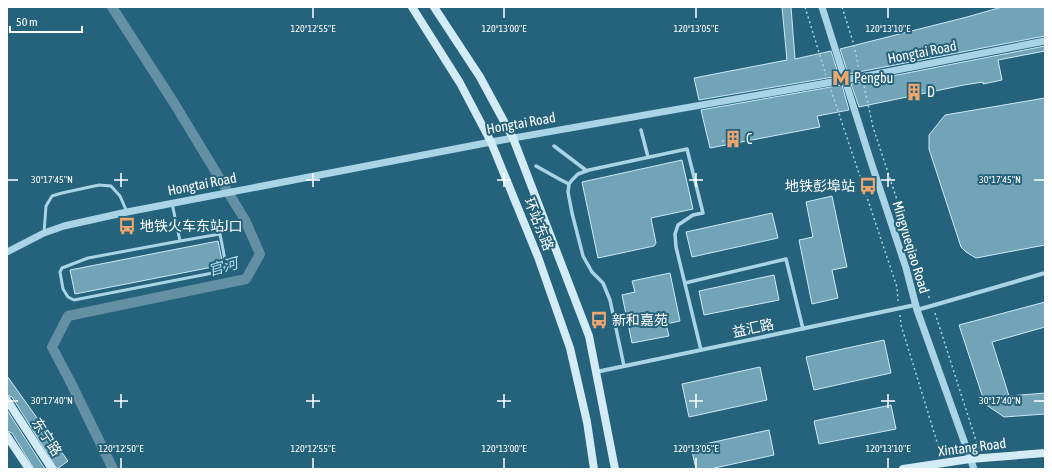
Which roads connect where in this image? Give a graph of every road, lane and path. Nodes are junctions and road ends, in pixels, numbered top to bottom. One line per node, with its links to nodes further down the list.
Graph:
1 (412, 7): 16 (main road, 环站东路)
2 (434, 7): 13 (main road, 环站东路)
3 (805, 7): 9 (path)
4 (822, 7): 8 (street, Mingyueqiao Road)
5 (842, 7): 7 (path)
6 (1045, 41): 7 (street, Hongtai Road)
7 (862, 77): 8 (street, Hongtai Road); 29 (path)
8 (845, 80): 9 (street, Hongtai Road); 31 (street, Mingyueqiao Road)
9 (828, 83): 13 (street, Hongtai Road); 30 (path)
10 (923, 90): 11 (path)
11 (907, 94)
12 (641, 130): 18 (street)
13 (513, 138): 16 (street, Hongtai Road); 35 (main road, 环站东路)
14 (740, 138): 15 (path)
15 (722, 141)
16 (491, 142): 22 (street, Hongtai Road); 44 (main road, 环站东路)
17 (554, 146): 20 (street)
18 (648, 157): 20 (street); 28 (street)
19 (536, 166): 21 (street)
20 (587, 171): 21 (street)
21 (569, 184): 34 (street)
22 (172, 203): 23 (street, Hongtai Road); 25 (lane)
23 (127, 212): 24 (street, Hongtai Road); 24 (lane)
24 (44, 233): 26 (street, Hongtai Road)
25 (180, 240): 25 (lane)
26 (7, 252)
27 (1045, 273): 29 (street, 益汇路)
28 (685, 282): 32 (street); 33 (street)
29 (932, 305): 31 (street, 益汇路); 39 (path)
30 (899, 308): 31 (street, 益汇路); 32 (street, 益汇路); 41 (path)
31 (916, 308): 40 (street, Mingyueqiao Road)
32 (802, 329): 33 (street, 益汇路)
33 (701, 350): 34 (street, 益汇路)
34 (624, 366): 35 (street, 益汇路)
35 (596, 372): 45 (main road, 环站东路)
36 (7, 400): 43 (main road, 东宁路)
37 (7, 436): 42 (main road)
38 (1045, 453): 39 (main road, Xintang Road)
39 (981, 458): 40 (main road, Xintang Road)
40 (970, 459): 41 (main road, Xintang Road); 47 (street, Mingyueqiao Road)
41 (943, 463): 46 (main road, Xintang Road)
42 (29, 469)
43 (52, 469)
44 (594, 469)
45 (615, 469)
46 (903, 469)
47 (974, 469)

